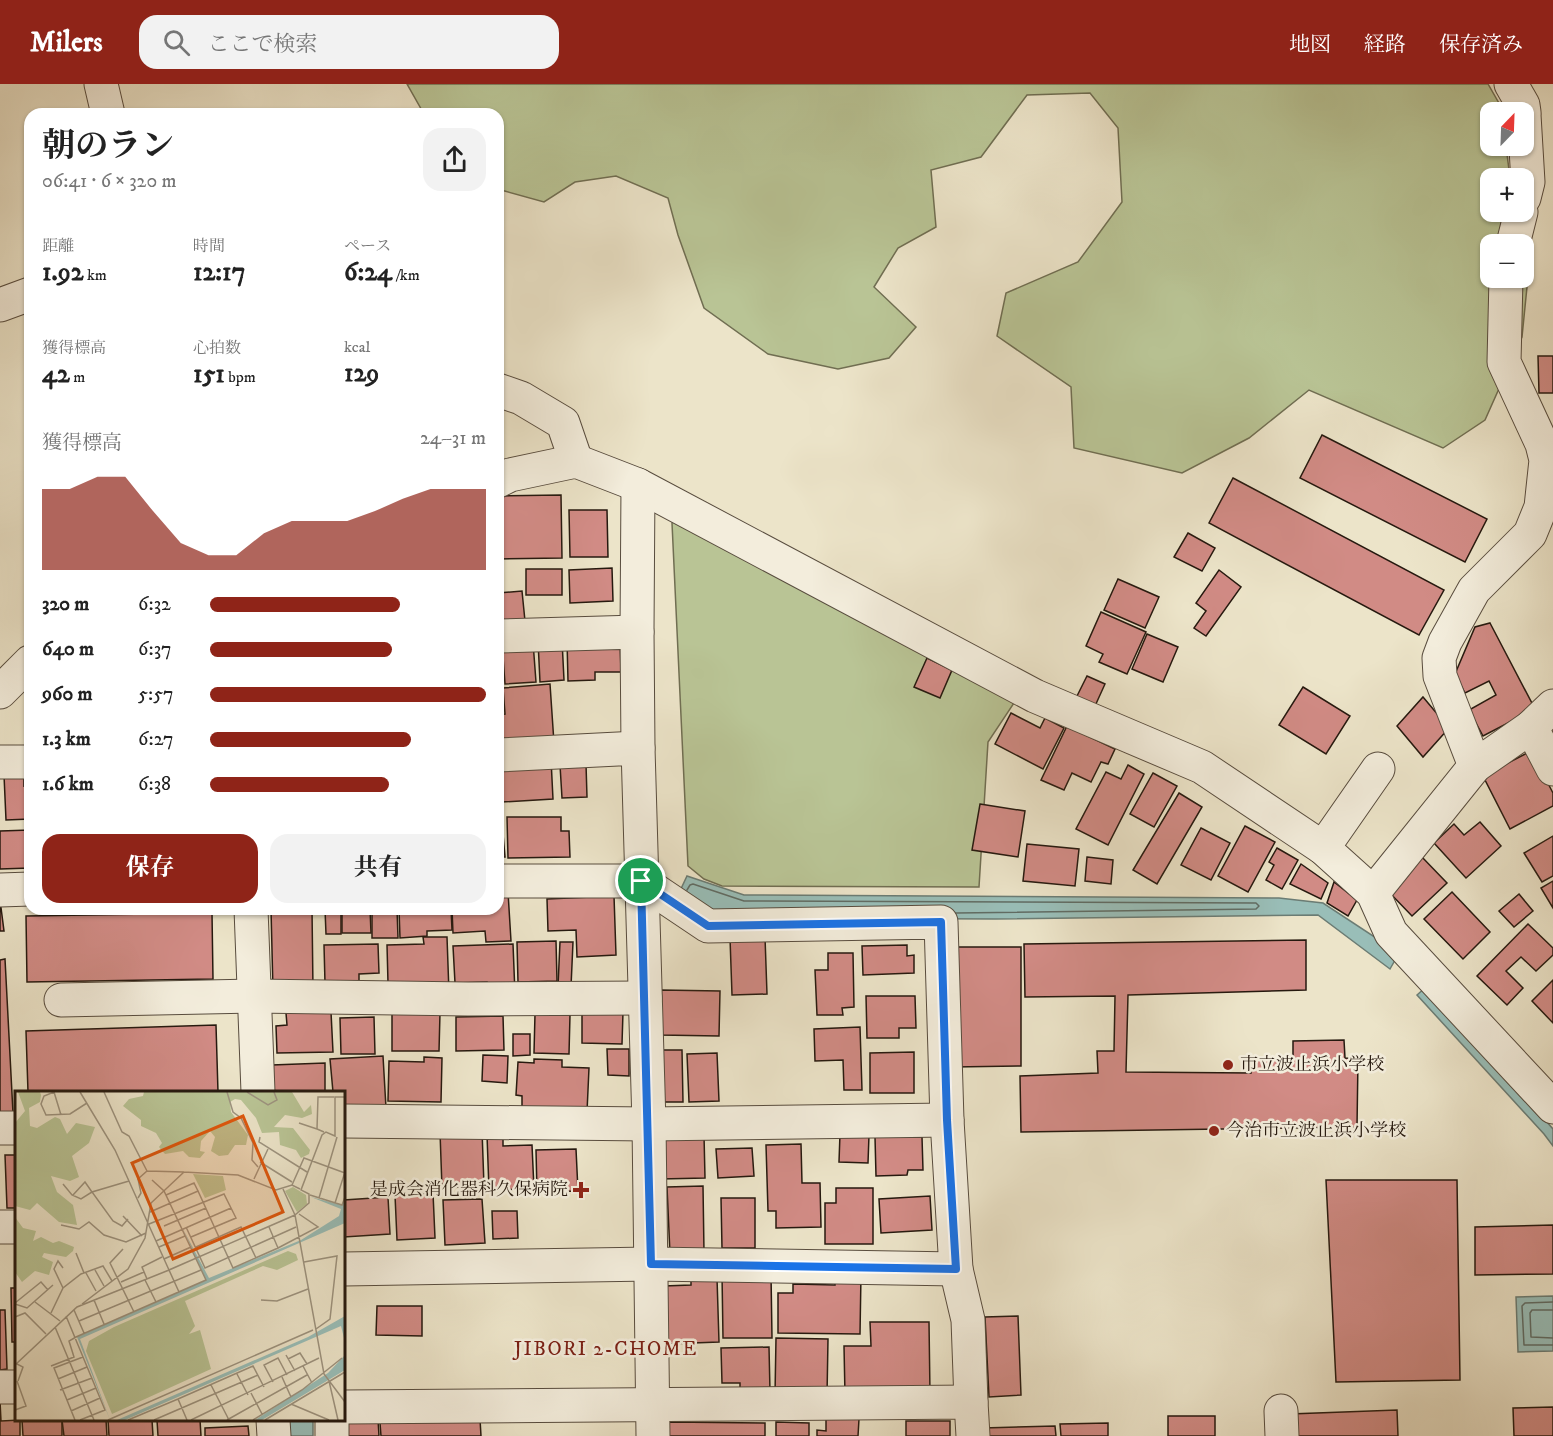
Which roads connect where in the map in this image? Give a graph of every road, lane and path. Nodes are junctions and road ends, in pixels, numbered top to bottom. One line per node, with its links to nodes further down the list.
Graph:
1 (101, 84): 4 (street)
2 (1511, 84): 3 (street)
3 (1522, 102)
4 (107, 108)
5 (1506, 288): 21 (street)
6 (24, 296): 7 (street)
7 (0, 305)
8 (504, 392): 9 (street)
9 (576, 460): 10 (street); 11 (street)
10 (504, 478)
11 (638, 485): 12 (street); 24 (street)
12 (637, 632): 13 (street); 17 (street)
13 (504, 636)
14 (24, 668): 15 (street)
15 (0, 692)
16 (1542, 716): 21 (street); 22 (street)
17 (638, 748): 18 (street); 26 (street)
18 (504, 755)
19 (0, 762): 20 (street)
20 (24, 762)
21 (1475, 766): 29 (street)
22 (1553, 769)
23 (1378, 770): 24 (street)
24 (1323, 848): 29 (street)
25 (504, 881): 26 (street)
26 (641, 881): 32 (street); 36 (street)
27 (24, 889): 28 (street)
28 (0, 890)
29 (1373, 893): 35 (street)
30 (251, 915): 31 (street)
31 (254, 996): 32 (street); 33 (street); 34 (street)
32 (645, 998): 38 (street)
33 (61, 1000)
34 (258, 1091)
35 (1553, 1107)
36 (947, 1120): 38 (street); 41 (street)
37 (345, 1121): 38 (street)
38 (649, 1124): 39 (street)
39 (651, 1264): 40 (street); 41 (street); 44 (street)
40 (345, 1269)
41 (956, 1269): 42 (street)
42 (971, 1402): 44 (street); 47 (street)
43 (345, 1407): 44 (street)
44 (653, 1420)
45 (273, 1421): 46 (street)
46 (274, 1436)
47 (973, 1436)

